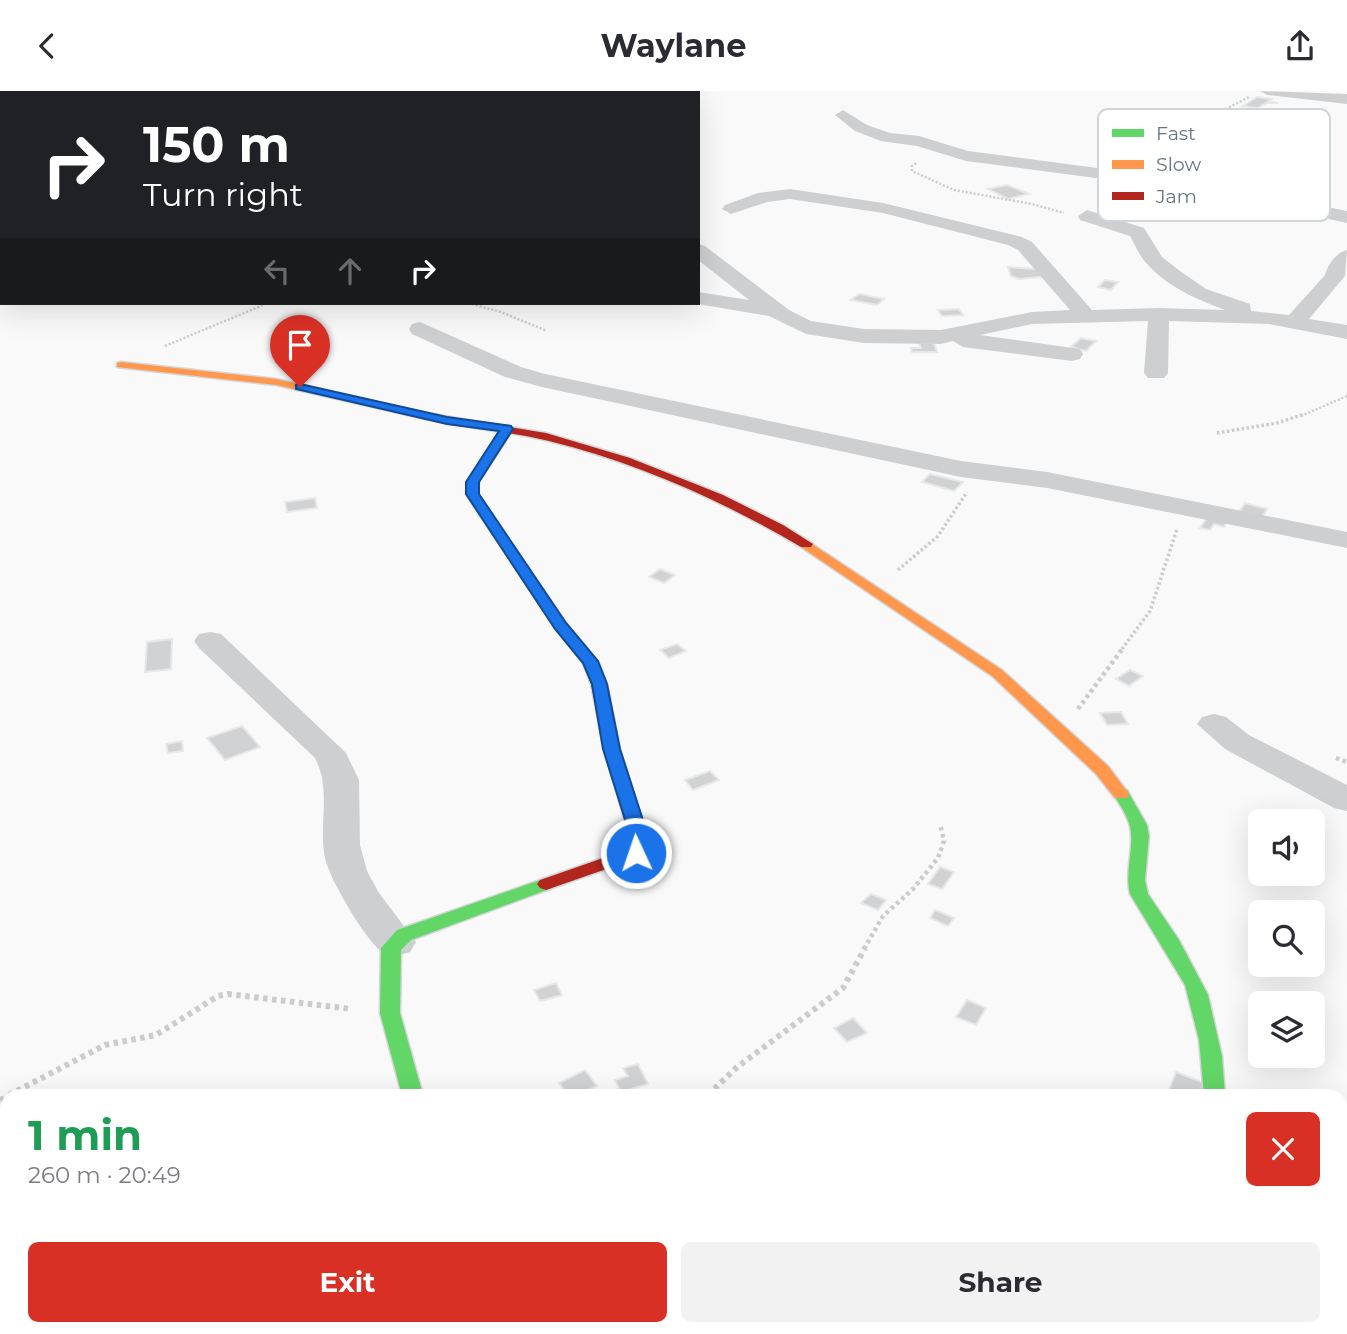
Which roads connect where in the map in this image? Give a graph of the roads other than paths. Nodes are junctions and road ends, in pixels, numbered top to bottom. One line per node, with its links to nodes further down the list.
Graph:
1 (1267, 91): 2 (street)
2 (1347, 99)
3 (843, 115): 4 (street)
4 (1098, 173)
5 (732, 209): 14 (street)
6 (1087, 216): 7 (street)
7 (1098, 220)
8 (1103, 221): 15 (street)
9 (700, 252): 12 (street)
10 (1347, 256): 16 (street)
11 (700, 298): 12 (street)
12 (774, 311): 19 (street)
13 (1159, 314): 14 (street); 15 (street); 22 (street)
14 (1084, 315): 19 (street)
15 (1269, 318): 16 (street)
16 (1294, 322): 18 (street)
17 (420, 329): 24 (street)
18 (1347, 332)
19 (941, 337): 20 (street)
20 (1072, 354)
21 (121, 365): 23 (street)
22 (1156, 373)
23 (507, 429): 28 (street); 30 (street)
24 (1347, 540)
25 (210, 641): 28 (street)
26 (1214, 724): 27 (street)
27 (1347, 800)
28 (396, 942): 29 (street)
29 (410, 1089)
30 (1215, 1089)

